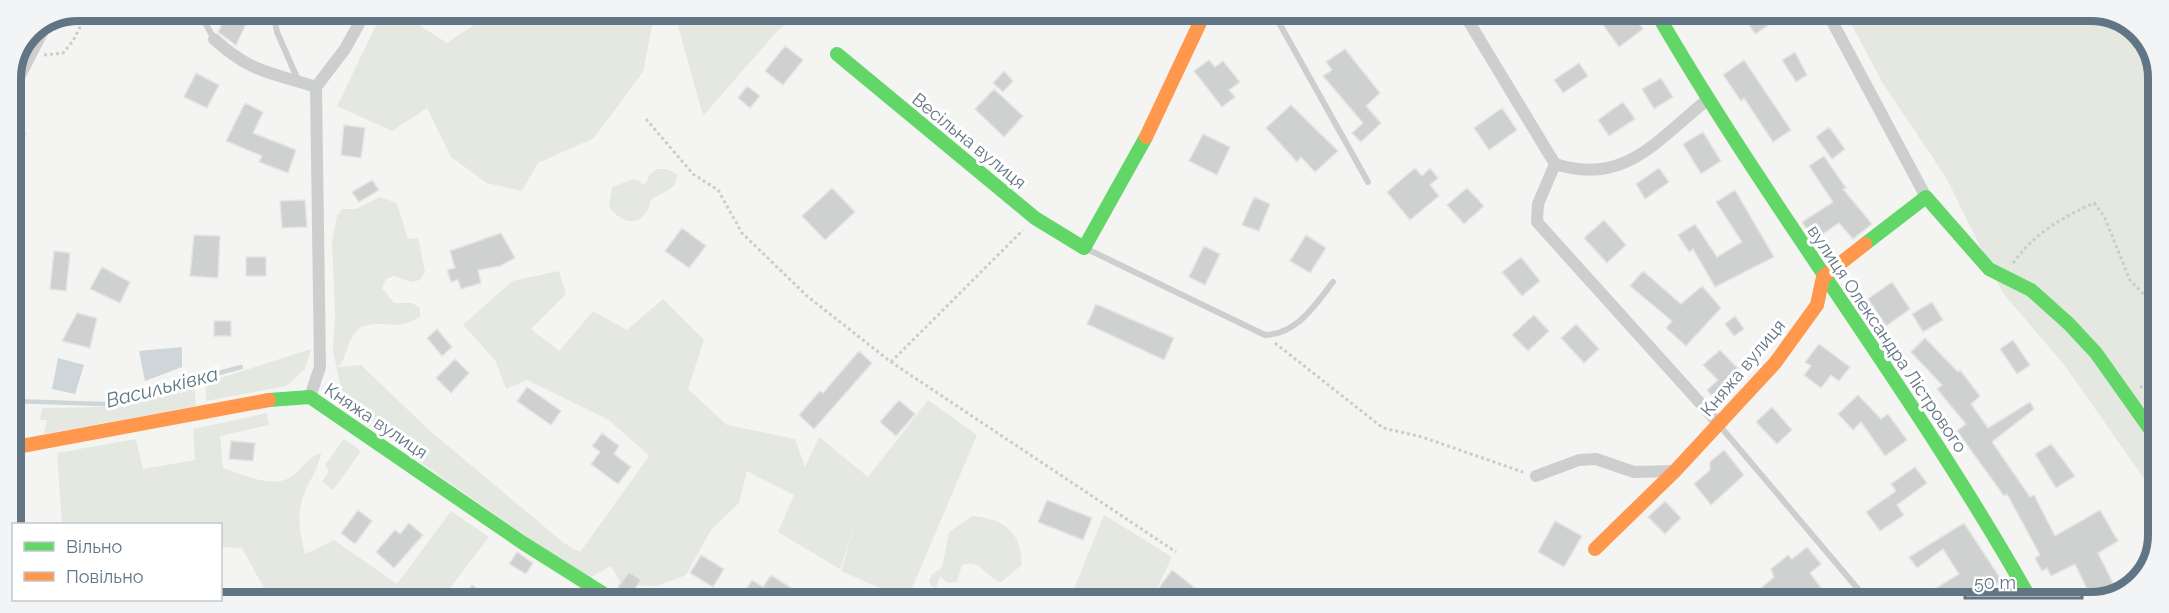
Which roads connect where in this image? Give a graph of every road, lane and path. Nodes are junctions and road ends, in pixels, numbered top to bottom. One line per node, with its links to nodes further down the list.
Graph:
1 (83, 21): 13 (path)
2 (204, 21): 11 (lane)
3 (275, 21): 15 (lane)
4 (360, 21): 16 (street)
5 (1200, 21): 23 (street)
6 (1278, 21): 20 (lane)
7 (1468, 21): 19 (street)
8 (1661, 21): 17 (street, вулиця Олександра Лістрового)
9 (1832, 21): 21 (street)
10 (42, 35): 13 (street)
11 (214, 39): 15 (street)
12 (837, 54): 22 (street, Весільна вулиця)
13 (31, 55): 14 (street)
14 (21, 73)
15 (299, 82): 16 (street)
16 (316, 87): 30 (street)
17 (1707, 100): 19 (street); 25 (street, вулиця Олександра Лістрового)
18 (646, 119): 29 (path)
19 (1555, 164): 31 (street)
20 (1368, 182)
21 (1926, 197): 24 (street); 25 (street)
22 (1035, 218): 23 (street, Весільна вулиця); 29 (path)
23 (1084, 248): 28 (lane)
24 (2003, 276): 27 (path); 32 (street)
25 (1823, 277): 31 (street, Княжа вулиця); 40 (street, вулиця Олександра Лістрового)
26 (1333, 282): 28 (lane)
27 (2148, 299)
28 (1265, 335): 35 (path)
29 (891, 362): 37 (path)
30 (310, 397): 33 (street, Княжа вулиця); 38 (street, Княжа вулиця)
31 (1720, 425): 34 (street, Княжа вулиця); 39 (lane)
32 (2148, 426)
33 (21, 446)
34 (1676, 471): 35 (street); 36 (street, Княжа вулиця)
35 (1536, 476)
36 (1596, 549)
37 (1176, 552)
38 (601, 592)
39 (1861, 592)
40 (2024, 592)

